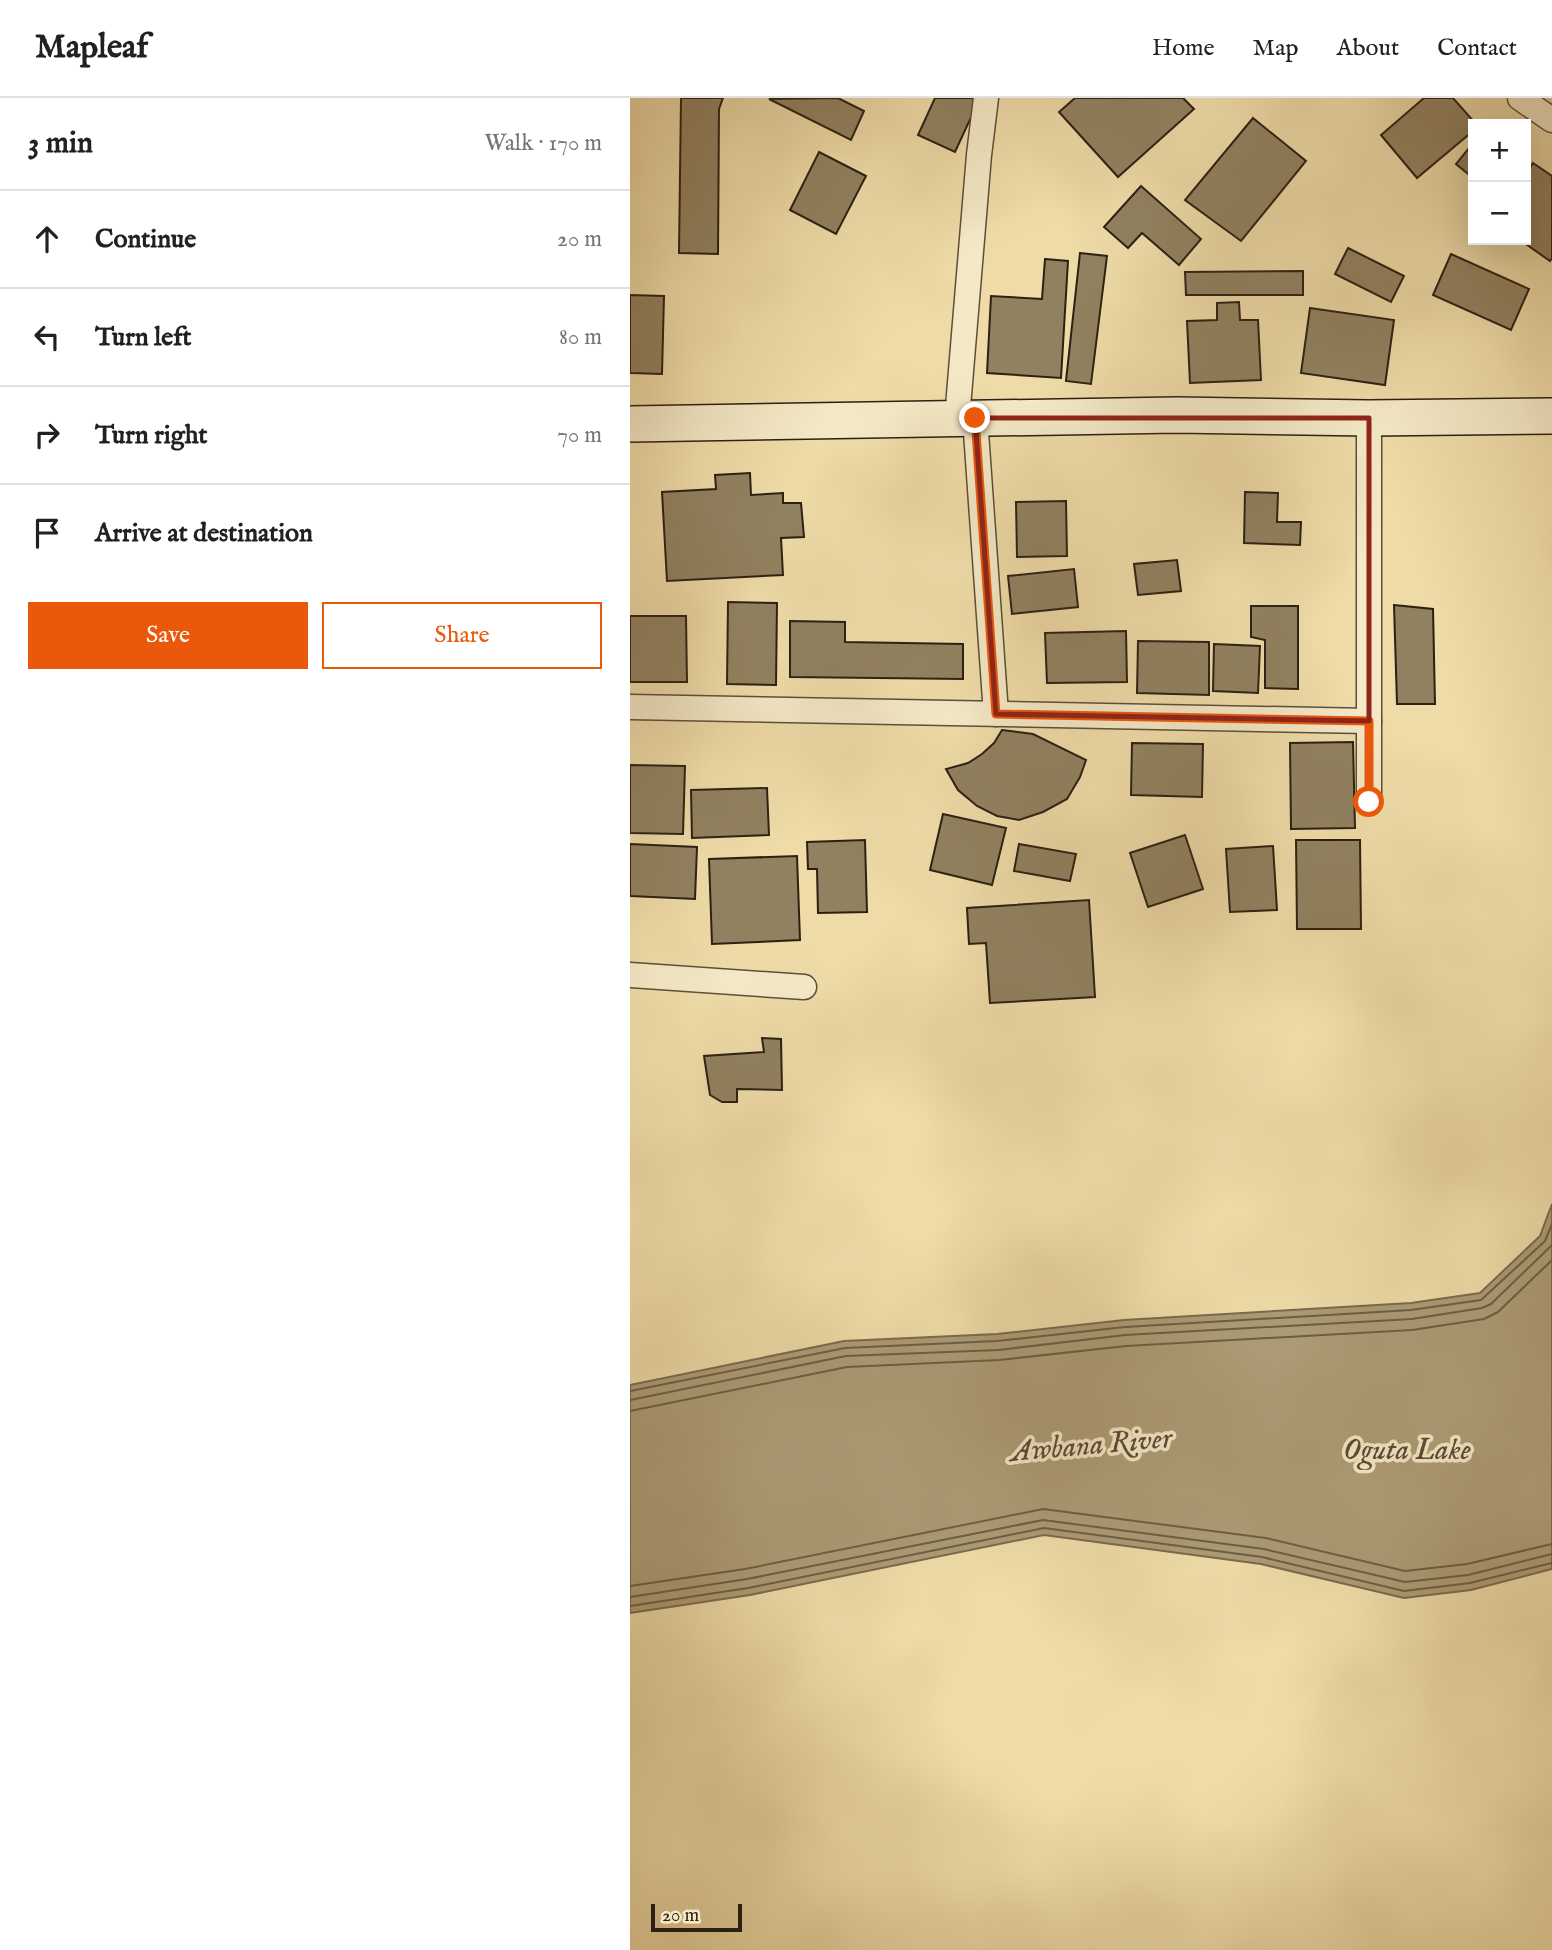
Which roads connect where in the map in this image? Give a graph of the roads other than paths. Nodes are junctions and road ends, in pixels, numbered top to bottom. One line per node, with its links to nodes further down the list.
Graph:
1 (986, 98): 6 (street)
2 (1520, 98): 3 (street)
3 (1552, 120)
4 (1552, 416): 5 (street)
5 (1370, 418): 6 (street); 10 (street)
6 (966, 419): 7 (street); 9 (street)
7 (630, 424)
8 (630, 706): 9 (street)
9 (996, 714): 10 (street)
10 (1369, 721): 11 (street)
11 (1369, 802)
12 (630, 975): 13 (street)
13 (804, 987)

